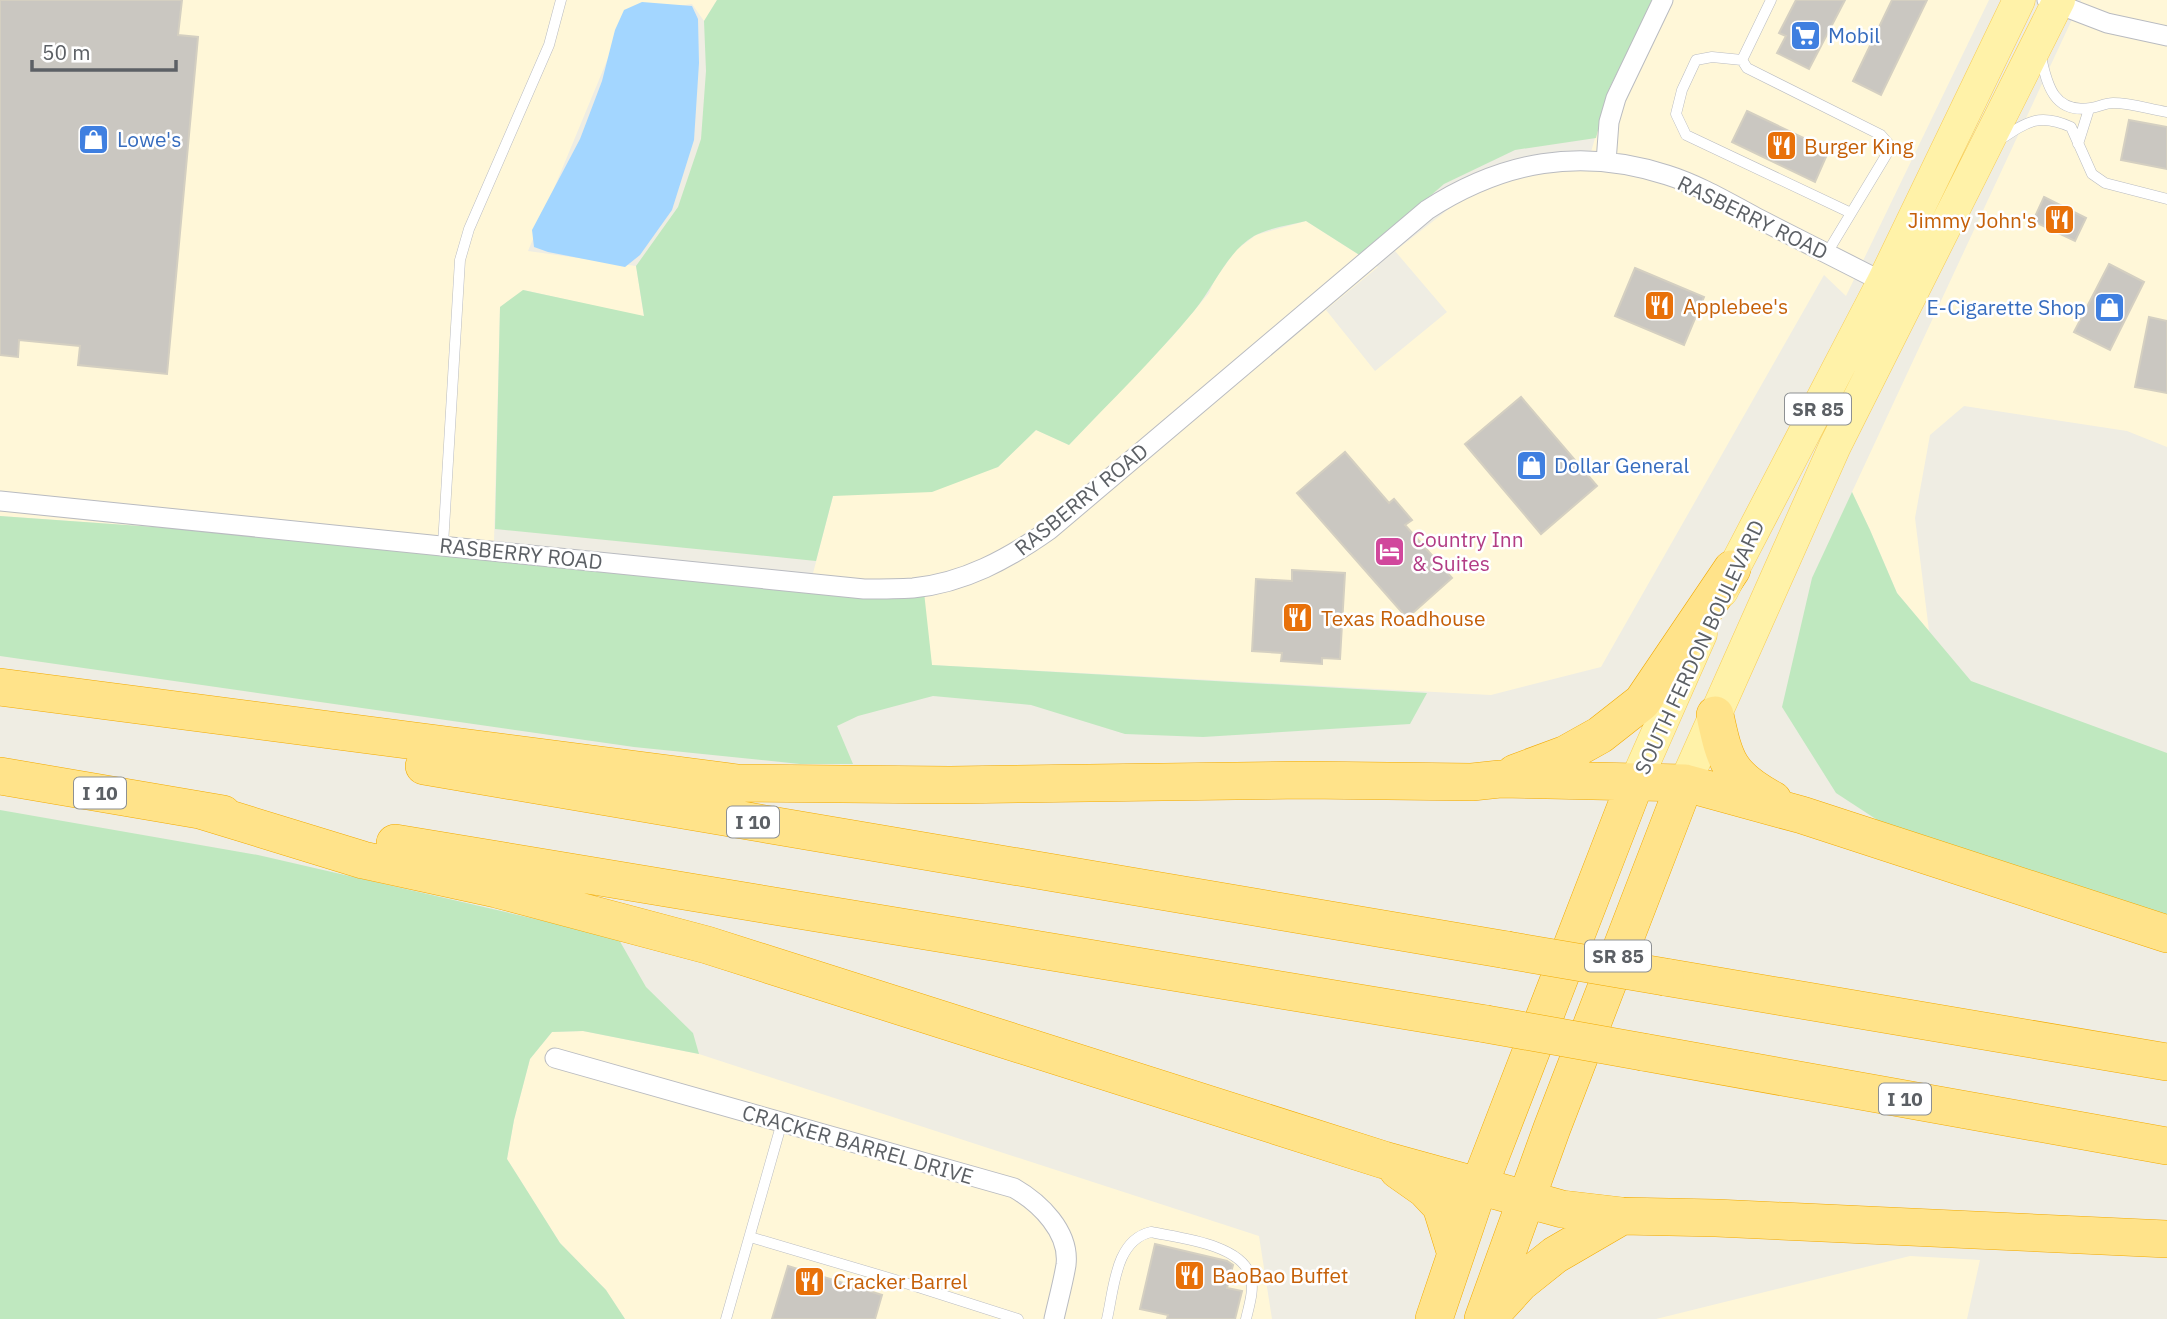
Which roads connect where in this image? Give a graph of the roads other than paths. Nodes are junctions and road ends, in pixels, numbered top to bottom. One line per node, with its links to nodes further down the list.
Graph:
1 (561, 0): 19 (lane)
2 (1664, 0): 13 (street)
3 (1771, 0): 8 (lane)
4 (2019, 0): 17 (main road, SOUTH FERDON BOULEVARD / SR 85)
5 (2054, 1): 6 (street); 7 (main road, SOUTH FERDON BOULEVARD / SR 85)
6 (2167, 36)
7 (2038, 44): 9 (lane); 12 (main road, SOUTH FERDON BOULEVARD / SR 85)
8 (1742, 60): 15 (lane); 15 (lane)
9 (2089, 109): 10 (lane); 11 (lane)
10 (2167, 112)
11 (2078, 144): 12 (lane); 14 (lane)
12 (1983, 151): 23 (main road, SOUTH FERDON BOULEVARD / SR 85)
13 (1606, 162): 16 (street, RASBERRY ROAD); 19 (street, RASBERRY ROAD)
14 (2167, 199)
15 (1852, 213): 16 (lane)
16 (1827, 253): 17 (street, RASBERRY ROAD)
17 (1883, 282): 20 (main road, SOUTH FERDON BOULEVARD / SR 85)
18 (0, 501): 19 (street, RASBERRY ROAD)
19 (443, 545)
20 (1732, 569): 25 (highway); 26 (main road, SOUTH FERDON BOULEVARD / SR 85)
21 (0, 687): 25 (highway)
22 (0, 694): 32 (highway, I 10, bridge)
23 (1715, 715): 27 (main road, SOUTH FERDON BOULEVARD / SR 85); 29 (highway)
24 (0, 776): 28 (highway, I 10)
25 (1500, 779): 26 (highway)
26 (1635, 783): 27 (highway); 36 (highway, SOUTH FERDON BOULEVARD / SR 85)
27 (1685, 783): 29 (highway); 37 (highway, SOUTH FERDON BOULEVARD / SR 85)
28 (200, 810): 34 (highway, I 10, bridge); 35 (highway)
29 (1802, 815): 30 (highway)
30 (2167, 934)
31 (555, 1058): 33 (street, CRACKER BARREL DRIVE)
32 (2167, 1062)
33 (782, 1122): 39 (lane); 44 (street, CRACKER BARREL DRIVE)
34 (2167, 1146)
35 (1384, 1160): 36 (highway); 41 (highway)
36 (1479, 1186): 37 (highway); 41 (highway, SOUTH FERDON BOULEVARD / SR 85)
37 (1526, 1198): 38 (highway); 48 (highway, SOUTH FERDON BOULEVARD / SR 85)
38 (1622, 1216): 40 (highway); 48 (highway)
39 (750, 1237): 42 (lane); 43 (lane)
40 (2167, 1239)
41 (1455, 1251): 47 (highway, SOUTH FERDON BOULEVARD / SR 85)
42 (726, 1319)
43 (1017, 1319)
44 (1054, 1319)
45 (1107, 1319): 46 (lane)
46 (1246, 1319)
47 (1434, 1319)
48 (1485, 1319)

